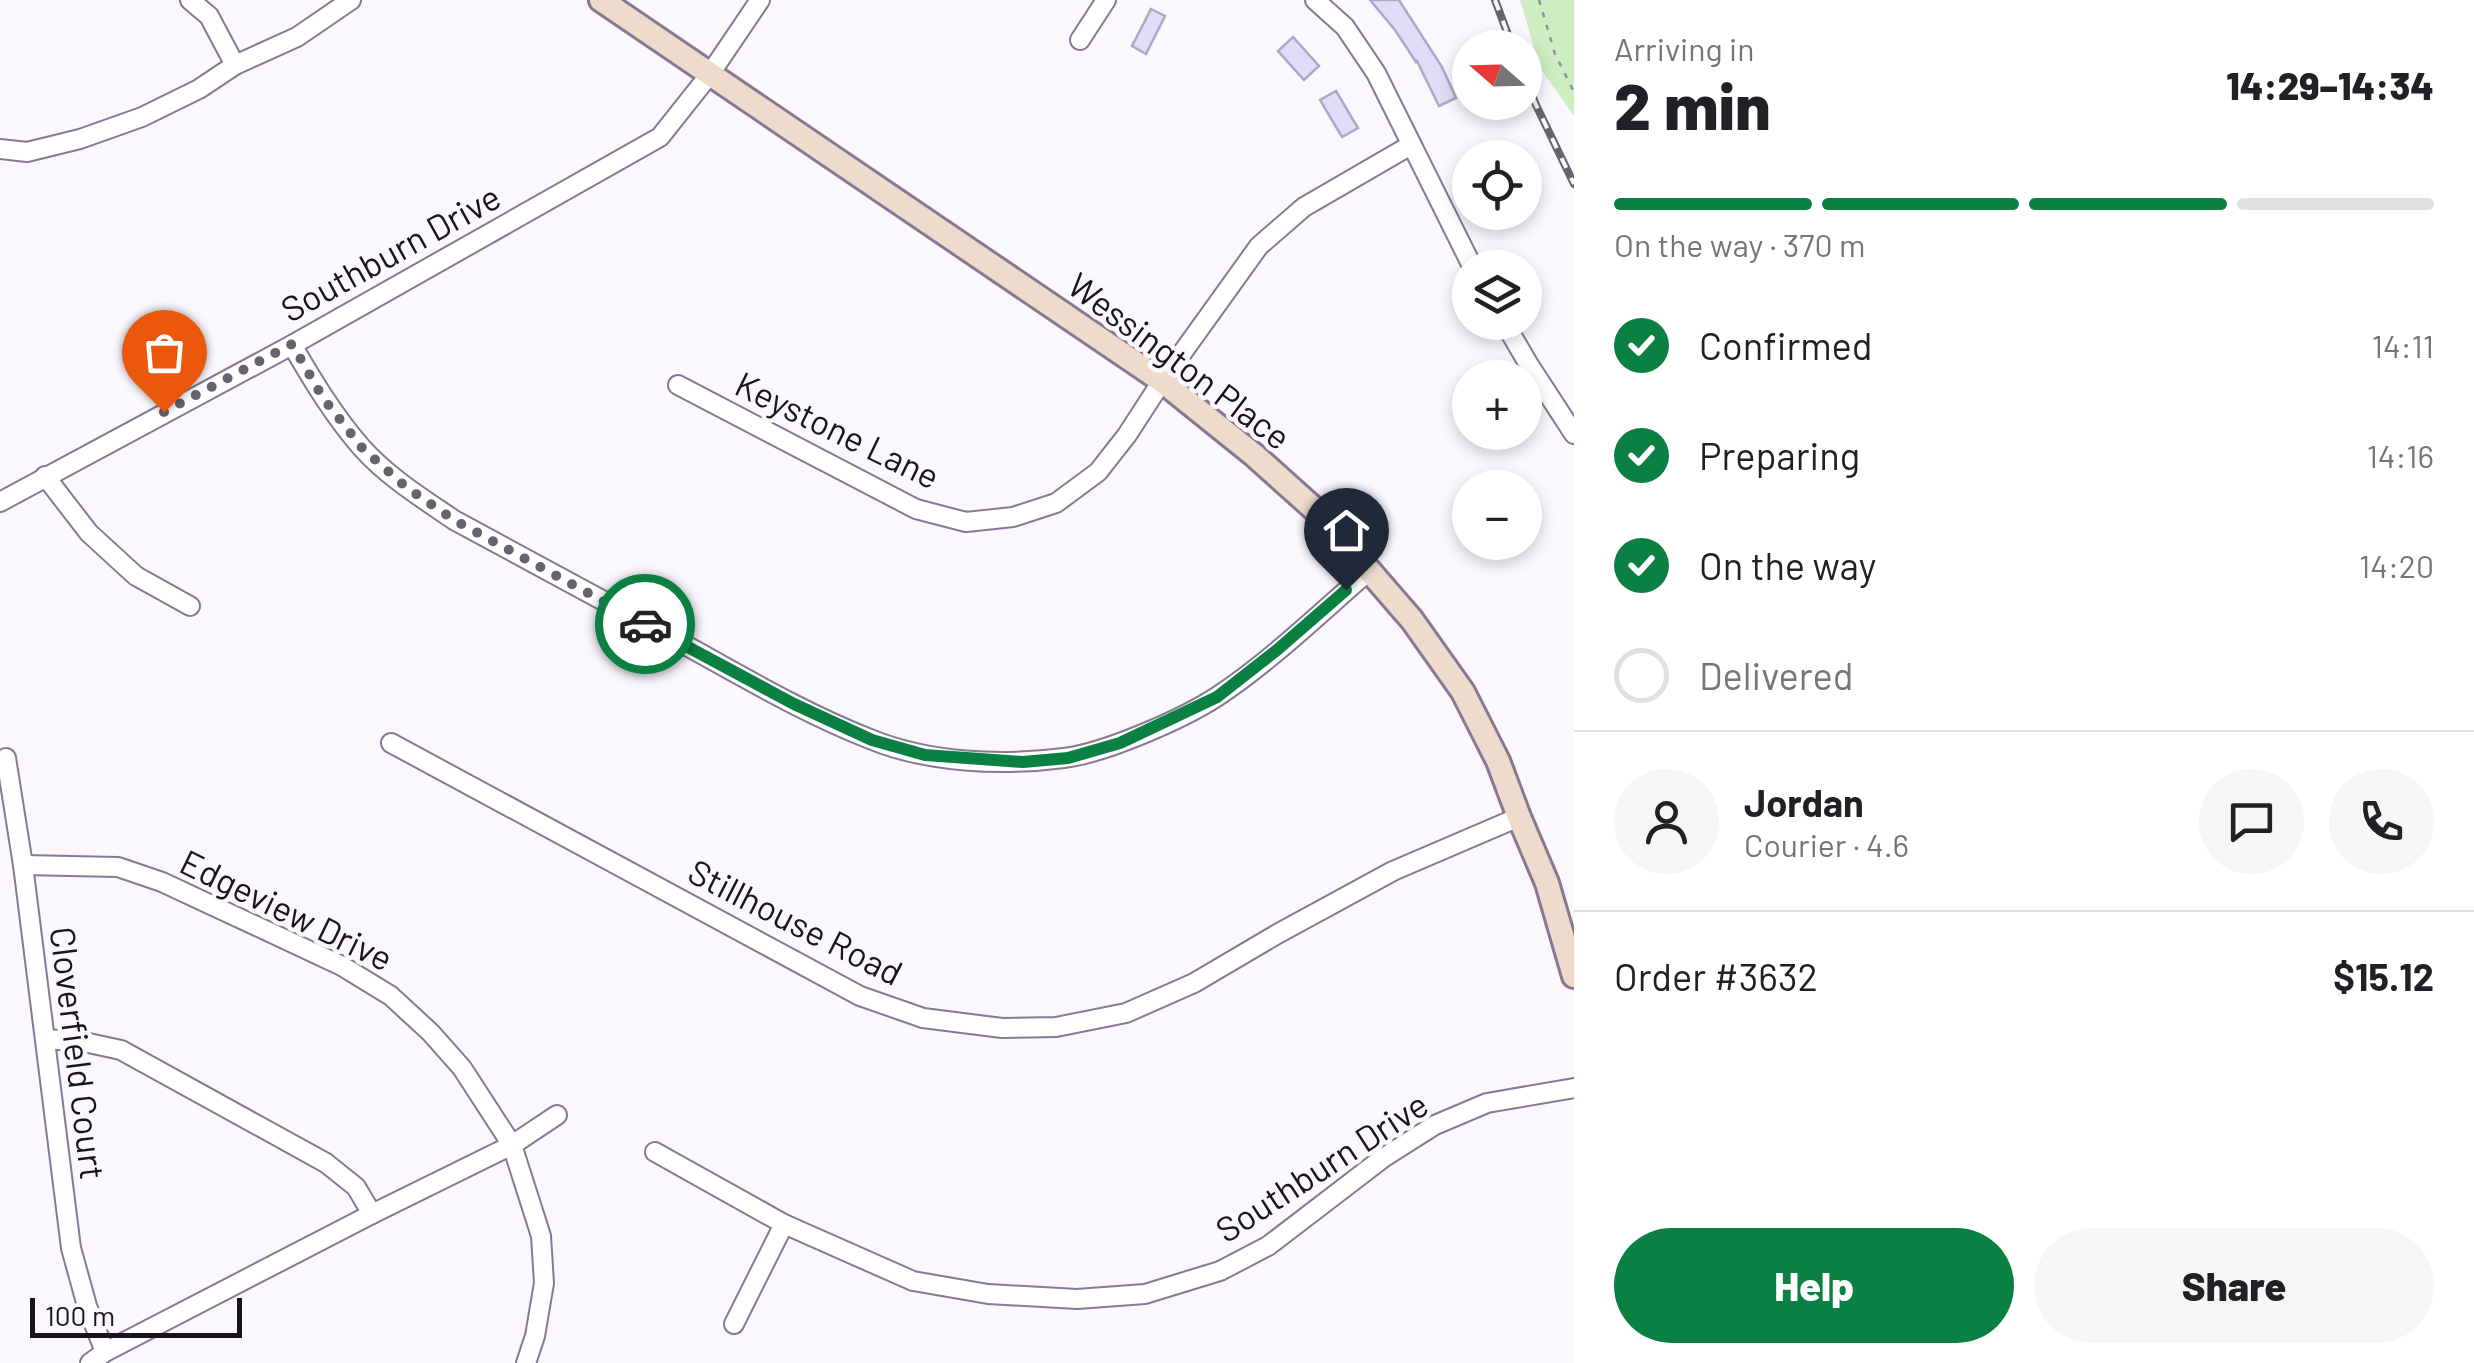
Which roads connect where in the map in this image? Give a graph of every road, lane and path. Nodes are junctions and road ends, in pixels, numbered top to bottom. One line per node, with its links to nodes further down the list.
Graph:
1 (190, 0): 9 (street)
2 (351, 0): 9 (street)
3 (602, 0): 10 (street, Wessington Place)
4 (760, 0): 10 (street, Southburn Drive)
5 (1106, 0): 8 (street)
6 (1315, 0): 12 (street)
7 (1539, 0): 11 (path)
8 (1080, 40)
9 (235, 65): 13 (street)
10 (710, 74): 16 (street, Southburn Drive); 17 (street, Wessington Place)
11 (1574, 92)
12 (1411, 145): 14 (street); 17 (street, Keystone Lane)
13 (0, 149)
14 (1464, 250)
15 (1514, 340): 19 (street)
16 (292, 344): 20 (street, Southburn Drive); 22 (street)
17 (1162, 382): 18 (street, Keystone Lane); 22 (street, Wessington Place)
18 (678, 386)
19 (1574, 434)
20 (44, 476): 21 (street, Southburn Drive); 23 (street)
21 (0, 502)
22 (1370, 570): 26 (street, Wessington Place)
23 (190, 606)
24 (391, 743): 26 (street, Stillhouse Road)
25 (6, 758): 27 (street, Cloverfield Court)
26 (1519, 816): 28 (street, Wessington Place)
27 (23, 866): 29 (street, Cloverfield Court); 32 (street, Edgeview Drive)
28 (1574, 976)
29 (46, 1039): 34 (street); 37 (street, Cloverfield Court)
30 (1574, 1088): 35 (street, Southburn Drive)
31 (557, 1116): 32 (street)
32 (512, 1145): 34 (street); 38 (street, Edgeview Drive)
33 (655, 1152): 35 (street, Southburn Drive)
34 (372, 1214): 37 (street)
35 (784, 1224): 36 (street)
36 (734, 1324)
37 (98, 1358)
38 (526, 1363)

